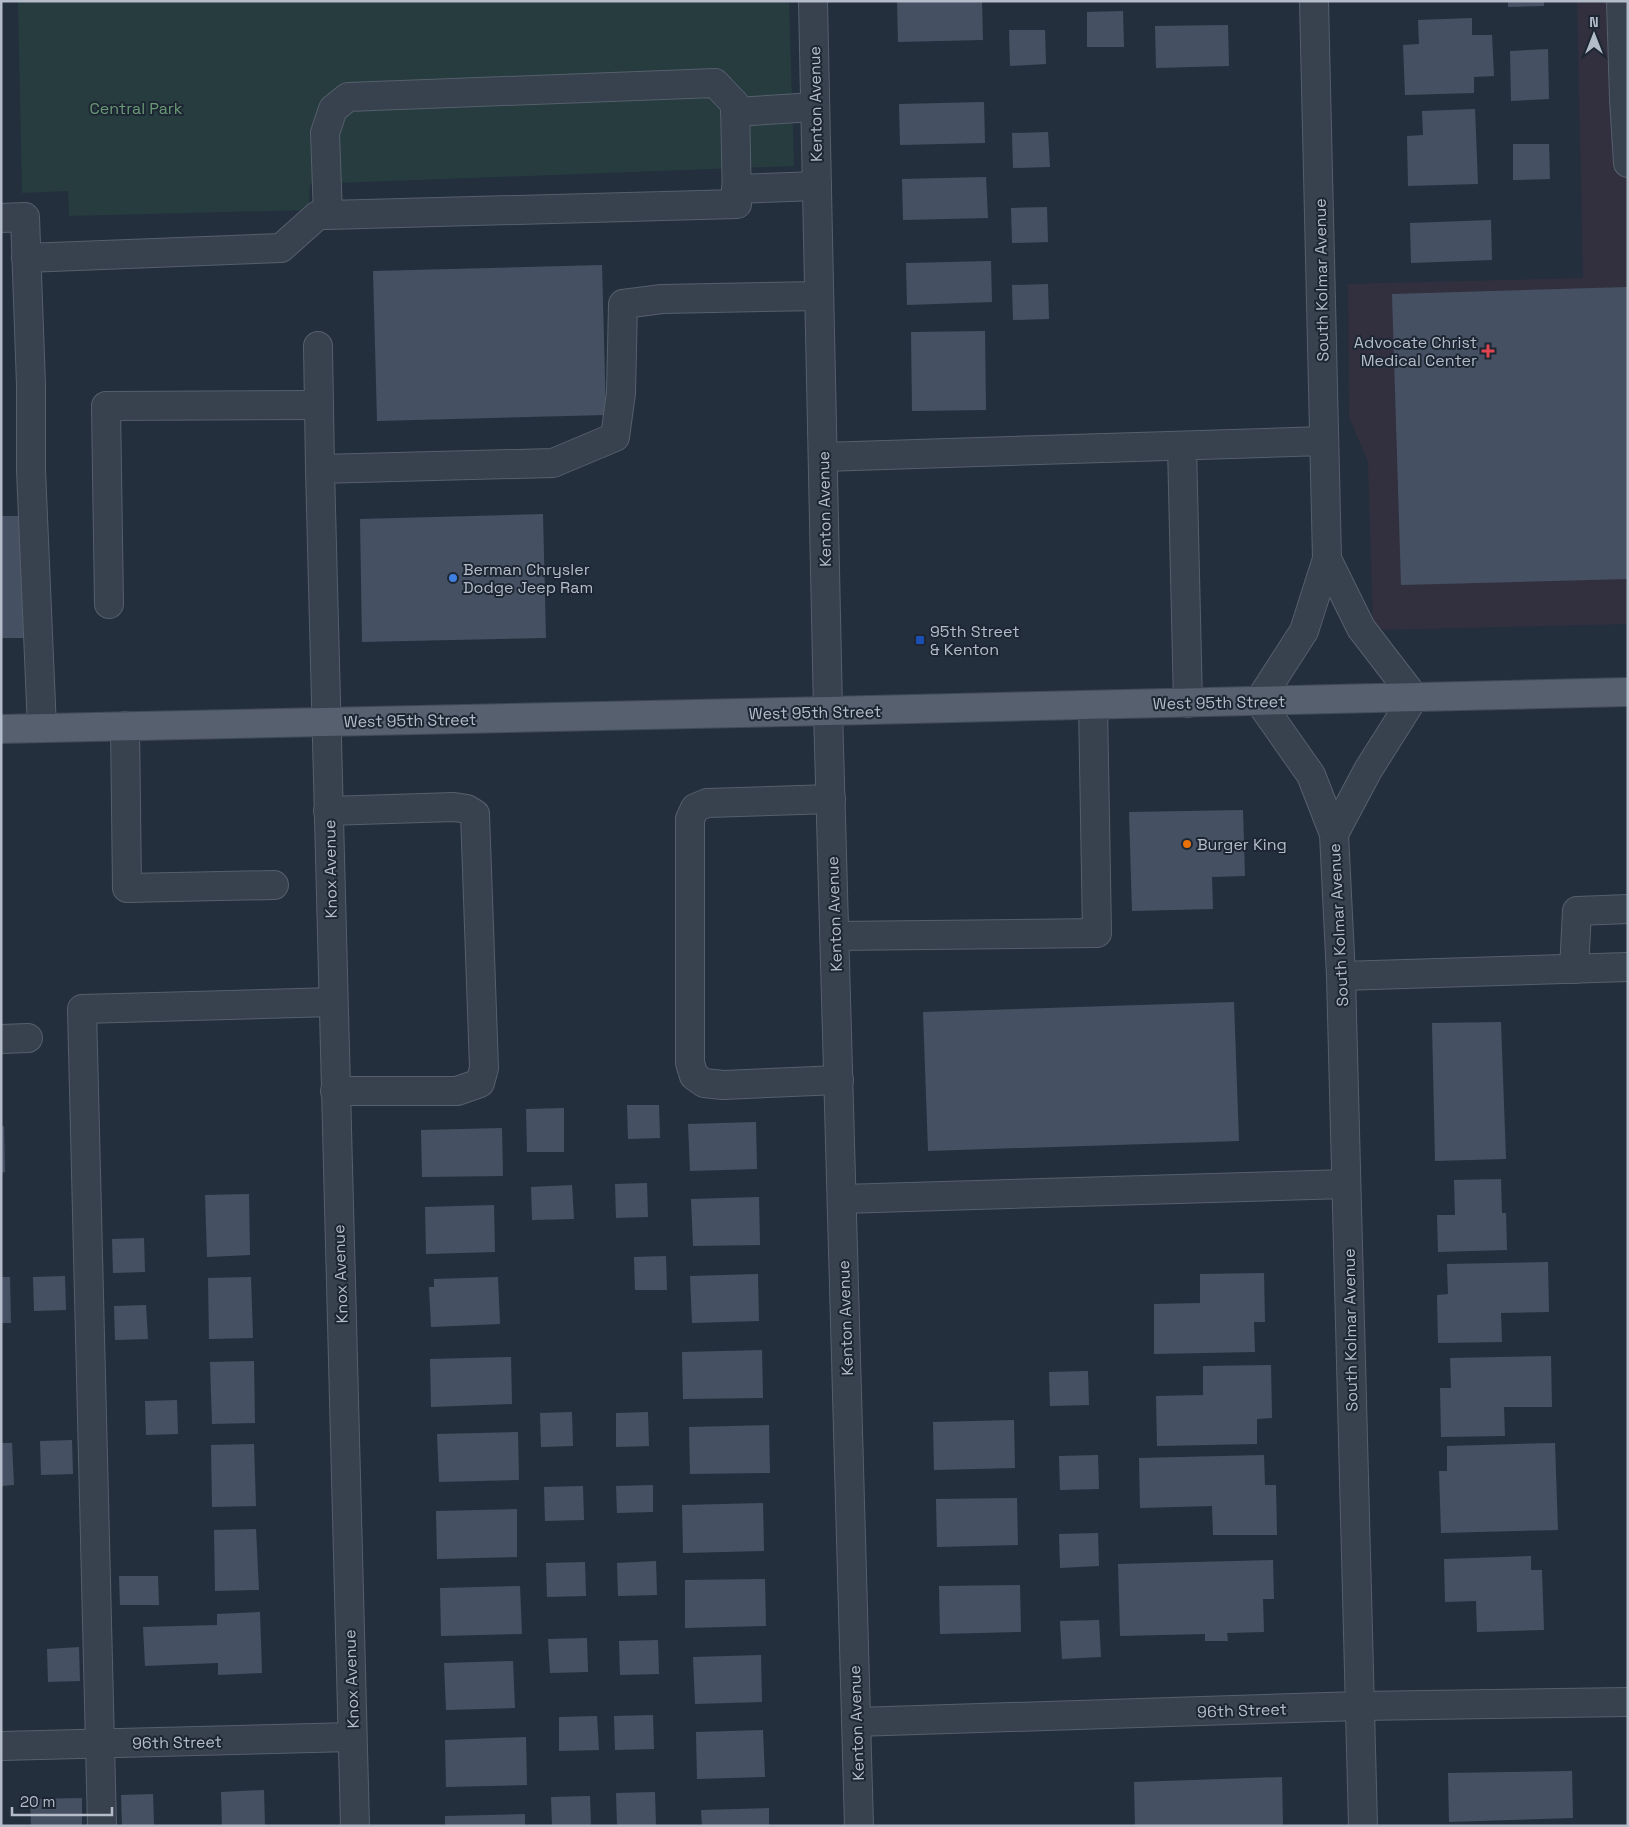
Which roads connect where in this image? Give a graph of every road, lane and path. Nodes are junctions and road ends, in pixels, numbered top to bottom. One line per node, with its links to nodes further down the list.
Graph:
1 (813, 1): 5 (street, Kenton Avenue)
2 (1314, 1): 16 (street, South Kolmar Avenue)
3 (1621, 1): 4 (street)
4 (1626, 99): 7 (street)
5 (815, 107): 6 (street); 8 (street, Kenton Avenue)
6 (735, 112): 9 (street); 10 (street)
7 (1628, 163)
8 (817, 186): 9 (street); 13 (street, Kenton Avenue)
9 (736, 189): 10 (street)
10 (328, 215): 12 (street)
11 (1, 218): 12 (street)
12 (26, 258): 30 (street)
13 (819, 296): 18 (street, Kenton Avenue); 19 (street)
14 (318, 346): 15 (street, Knox Avenue)
15 (318, 405): 19 (street, Knox Avenue); 21 (street)
16 (1324, 441): 17 (street); 20 (street, South Kolmar Avenue)
17 (1182, 446): 18 (street); 25 (street)
18 (823, 457): 27 (street, Kenton Avenue)
19 (320, 469): 28 (street, Knox Avenue)
20 (1327, 559): 23 (street, South Kolmar Avenue); 24 (street, South Kolmar Avenue)
21 (109, 604)
22 (1628, 692): 23 (main road, West 95th Street)
23 (1414, 697): 24 (main road, West 95th Street); 34 (street, South Kolmar Avenue)
24 (1259, 701): 25 (main road, West 95th Street); 34 (street, South Kolmar Avenue)
25 (1188, 702): 26 (main road, West 95th Street)
26 (1093, 705): 27 (main road, West 95th Street); 37 (street)
27 (828, 711): 28 (main road, West 95th Street); 32 (street, Kenton Avenue)
28 (326, 722): 29 (main road, West 95th Street); 33 (street, Knox Avenue)
29 (125, 726): 30 (main road, West 95th Street); 35 (street)
30 (42, 728): 31 (main road, West 95th Street)
31 (1, 729)
32 (831, 799): 37 (street, Kenton Avenue); 44 (street)
33 (328, 811): 41 (street, Knox Avenue); 45 (street)
34 (1334, 834): 40 (street, South Kolmar Avenue)
35 (274, 884)
36 (1628, 909): 39 (street)
37 (835, 936): 44 (street, Kenton Avenue)
38 (1628, 967): 39 (street)
39 (1574, 969): 40 (street)
40 (1341, 976): 46 (street, South Kolmar Avenue)
41 (333, 1002): 45 (street, Knox Avenue); 52 (street)
42 (28, 1038): 43 (street)
43 (1, 1039)
44 (839, 1080): 47 (street, Kenton Avenue)
45 (335, 1092): 51 (street, Knox Avenue)
46 (1346, 1184): 47 (street); 49 (street, South Kolmar Avenue)
47 (842, 1198): 50 (street, Kenton Avenue)
48 (1628, 1702): 49 (street, 96th Street)
49 (1360, 1706): 50 (street, 96th Street); 57 (street, South Kolmar Avenue)
50 (856, 1722): 56 (street, Kenton Avenue)
51 (352, 1737): 52 (street, 96th Street); 55 (street, Knox Avenue)
52 (100, 1743): 53 (street, 96th Street); 54 (street)
53 (1, 1746)
54 (102, 1826)
55 (355, 1826)
56 (859, 1826)
57 (1363, 1826)

